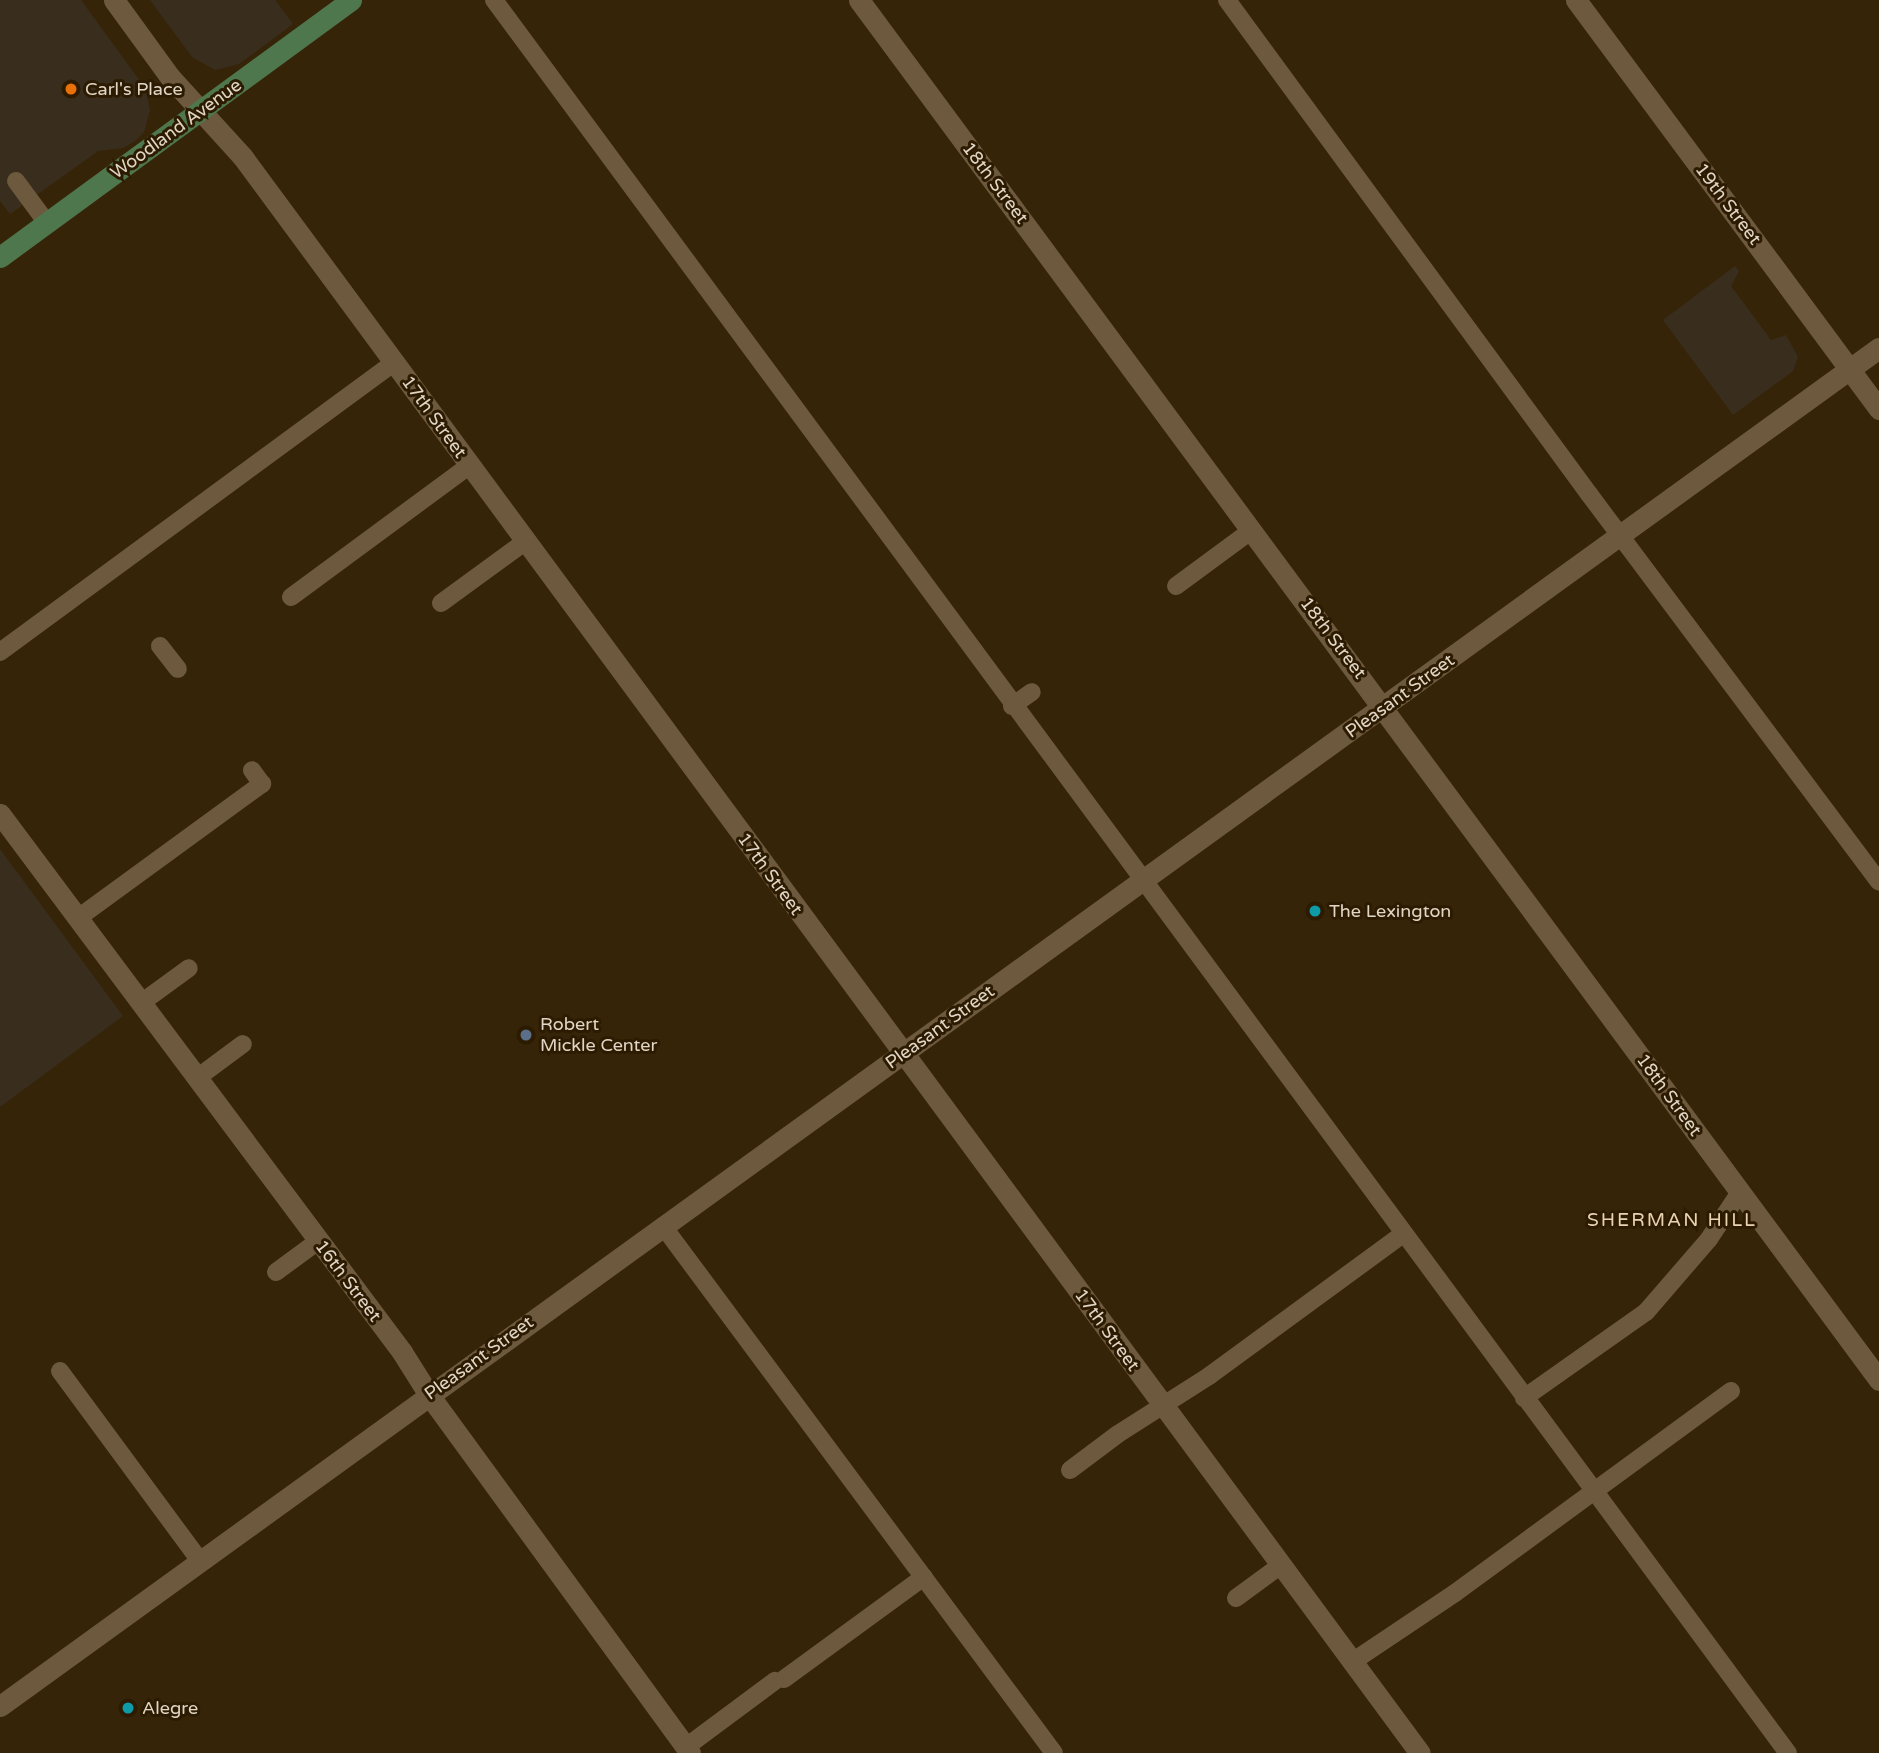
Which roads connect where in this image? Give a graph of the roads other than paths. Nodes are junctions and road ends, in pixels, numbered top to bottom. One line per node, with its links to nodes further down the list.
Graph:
1 (114, 0): 7 (street, 17th Street)
2 (351, 0): 7 (street, Woodland Avenue)
3 (494, 0): 26 (lane)
4 (859, 0): 16 (street, 18th Street)
5 (1227, 0): 17 (lane)
6 (1576, 0): 13 (street, 19th Street)
7 (201, 111): 9 (street, Woodland Avenue); 12 (street, 17th Street)
8 (16, 181): 9 (lane)
9 (47, 223): 10 (street, Woodland Avenue)
10 (0, 257)
11 (1879, 348): 13 (street, Pleasant Street)
12 (394, 363): 15 (street, 17th Street); 23 (lane)
13 (1850, 369): 14 (street, 19th Street); 17 (street, Pleasant Street)
14 (1879, 409)
15 (470, 465): 18 (street, 17th Street); 20 (lane)
16 (1252, 530): 19 (lane); 27 (street, 18th Street)
17 (1622, 535): 27 (street, Pleasant Street); 31 (lane)
18 (526, 541): 21 (lane); 36 (street, 17th Street)
19 (1176, 586)
20 (291, 597)
21 (441, 603)
22 (160, 646): 24 (lane)
23 (0, 652)
24 (178, 668)
25 (1032, 692): 26 (lane)
26 (1012, 706): 30 (lane)
27 (1384, 708): 30 (street, Pleasant Street); 38 (street, 18th Street)
28 (252, 770): 32 (lane)
29 (0, 814): 32 (street, 16th Street)
30 (1143, 882): 36 (street, Pleasant Street); 40 (lane)
31 (1879, 883)
32 (78, 918): 34 (street, 16th Street)
33 (190, 968): 34 (lane)
34 (141, 1003): 37 (street, 16th Street)
35 (243, 1044): 37 (lane)
36 (903, 1054): 39 (street, Pleasant Street); 48 (street, 17th Street)
37 (197, 1078): 41 (street, 16th Street)
38 (1740, 1192): 44 (street, 18th Street); 47 (lane)
39 (663, 1226): 46 (street, Pleasant Street); 53 (lane)
40 (1403, 1234): 47 (lane); 48 (lane)
41 (318, 1241): 42 (lane); 46 (street, 16th Street)
42 (276, 1272)
43 (60, 1371): 51 (lane)
44 (1879, 1380)
45 (1731, 1391): 50 (lane)
46 (429, 1395): 51 (street, Pleasant Street); 58 (street, 16th Street)
47 (1524, 1398): 50 (lane)
48 (1163, 1406): 49 (lane); 52 (street, 17th Street)
49 (1070, 1470)
50 (1593, 1491): 55 (lane); 60 (lane)
51 (200, 1561): 56 (street, Pleasant Street)
52 (1281, 1565): 54 (lane); 55 (street, 17th Street)
53 (924, 1577): 57 (lane); 58 (lane)
54 (1236, 1598)
55 (1352, 1662): 59 (street, 17th Street)
56 (0, 1706)
57 (1051, 1741)
58 (688, 1750)
59 (1420, 1753)
60 (1788, 1753)

